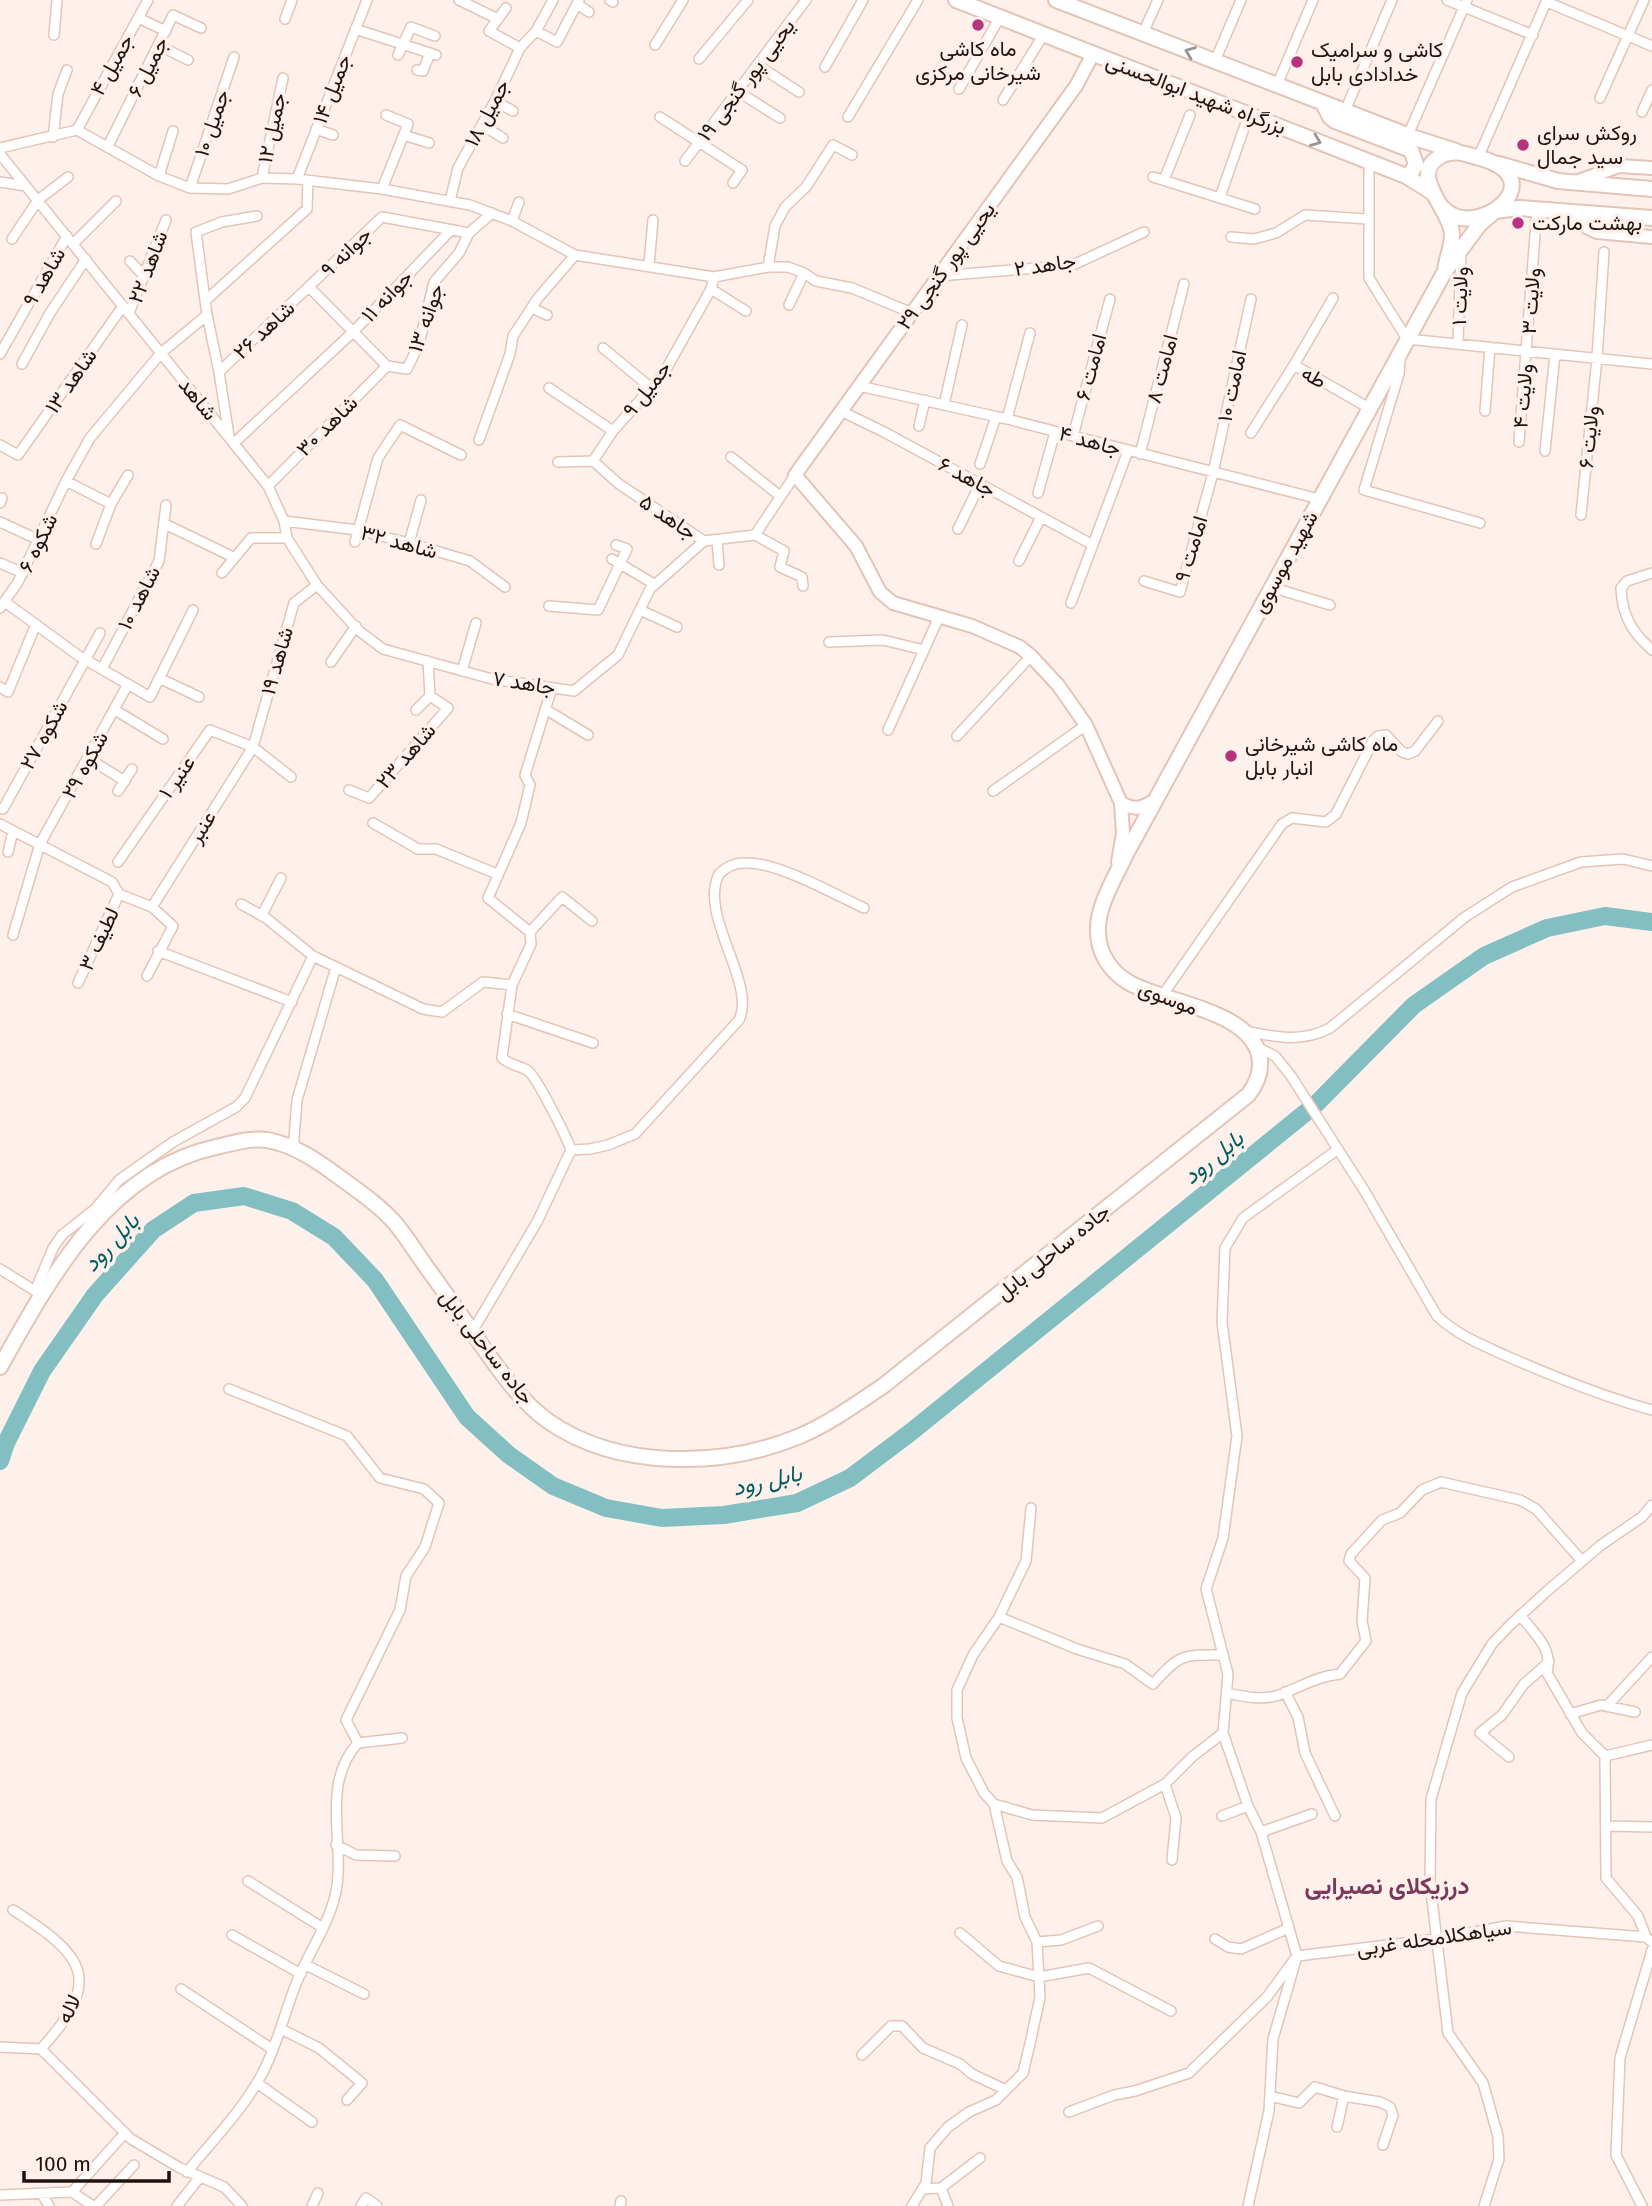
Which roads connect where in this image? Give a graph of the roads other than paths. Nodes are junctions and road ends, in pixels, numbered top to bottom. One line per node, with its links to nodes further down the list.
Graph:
1 (57, 0): 36 (street)
2 (148, 0): 27 (street, جمیل ۴)
3 (292, 0): 28 (street)
4 (367, 0): 31 (street, جمیل ۱۴)
5 (459, 0): 29 (street)
6 (553, 0): 33 (street, جمیل ۱۸)
7 (683, 0): 41 (street)
8 (748, 0): 48 (street)
9 (806, 0): 51 (street, یحیی پور گنجی ۱۹)
10 (863, 0): 52 (street)
11 (918, 0): 72 (street)
12 (956, 0): 26 (main road, بزرگراه شهید ابوالحسنی)
13 (1056, 0): 23 (main road, بزرگراه شهید ابوالحسنی)
14 (1158, 0): 34 (street)
15 (1241, 0): 50 (street)
16 (1313, 0): 56 (street)
17 (1392, 0): 66 (street)
18 (1447, 0): 22 (street)
19 (1644, 0): 38 (street)
20 (1547, 1): 37 (street); 38 (street)
21 (578, 2): 25 (street); 33 (street)
22 (1466, 4): 37 (street); 80 (street)
23 (1088, 6): 34 (main road, بزرگراه شهید ابوالحسنی)
24 (506, 8): 29 (street)
25 (589, 12)
26 (1000, 17): 35 (main road, بزرگراه شهید ابوالحسنی); 57 (street)
27 (138, 18): 32 (street); 76 (street, جمیل ۴)
28 (285, 19)
29 (498, 19): 44 (street)
30 (201, 28): 32 (street, جمیل ۶)
31 (355, 29): 40 (street); 75 (street, جمیل ۱۴)
32 (166, 31): 42 (street, جمیل ۶)
33 (536, 31): 44 (street, جمیل ۱۸)
34 (1143, 33): 50 (main road, بزرگراه شهید ابوالحسنی, one-way to 34)
35 (1044, 34): 45 (main road, بزرگراه شهید ابوالحسنی); 62 (street)
36 (54, 35)
37 (1533, 35): 90 (street)
38 (1628, 35): 43 (street); 61 (street)
39 (435, 36): 40 (street)
40 (402, 44): 46 (street); 54 (street)
41 (655, 45)
42 (160, 46): 49 (street); 85 (street, جمیل ۶)
43 (1652, 46)
44 (520, 48): 63 (street, جمیل ۱۸)
45 (1093, 54): 68 (main road, بزرگراه شهید ابوالحسنی); 144 (main road, یحیی پور گنجی ۲۹)
46 (398, 55)
47 (234, 57): 107 (street, جمیل ۱۰)
48 (699, 59)
49 (188, 60)
50 (1215, 61): 56 (main road, بزرگراه شهید ابوالحسنی)
51 (757, 65): 59 (street, یحیی پور گنجی ۱۹); 60 (street)
52 (825, 67)
53 (67, 70): 81 (street)
54 (417, 70)
55 (283, 78): 99 (street, جمیل ۱۲)
56 (1277, 85): 64 (main road, بزرگراه شهید ابوالحسنی)
57 (959, 89)
58 (1652, 90): 67 (street)
59 (737, 91): 73 (street); 83 (street, یحیی پور گنجی ۱۹)
60 (799, 92)
61 (1600, 98)
62 (1003, 100)
63 (495, 101): 65 (street); 74 (street, جمیل ۱۸)
64 (1323, 103): 66 (main road, بزرگراه شهید ابوالحسنی); 96 (main road)
65 (513, 111)
66 (1345, 111): 80 (main road, بزرگراه شهید ابوالحسنی)
67 (1642, 111)
68 (1249, 114): 92 (main road, بزرگراه شهید ابوالحسنی, one-way to 92); 111 (street)
69 (386, 115): 79 (street)
70 (1190, 115): 102 (street)
71 (660, 117): 83 (street)
72 (848, 117)
73 (780, 118)
74 (482, 125): 82 (street); 114 (street, جمیل ۱۸)
75 (316, 129): 78 (street); 100 (street, جمیل ۱۴)
76 (77, 130): 81 (street); 85 (street)
77 (173, 131): 95 (street)
78 (333, 135)
79 (404, 135): 84 (street); 108 (street)
80 (1408, 135): 87 (main road, بزرگراه شهید ابوالحسنی)
81 (53, 137): 86 (street)
82 (503, 138)
83 (699, 142): 91 (street, یحیی پور گنجی ۱۹); 105 (street)
84 (429, 143)
85 (108, 146): 95 (street)
86 (0, 148)
87 (1461, 153): 90 (main road); 110 (main road)
88 (0, 154): 106 (street, شاهد)
89 (852, 155): 140 (street)
90 (1478, 158): 93 (main road)
91 (685, 161)
92 (1369, 161): 96 (main road, بزرگراه شهید ابوالحسنی); 123 (street)
93 (1497, 163): 103 (main road); 119 (main road)
94 (1652, 168): 103 (main road)
95 (159, 176): 107 (street)
96 (1406, 176): 110 (main road, بزرگراه شهید ابوالحسنی)
97 (68, 177): 112 (street)
98 (1153, 177): 102 (street)
99 (262, 178): 100 (street); 107 (street)
100 (297, 178): 101 (street)
101 (308, 180): 108 (street); 152 (street)
102 (1164, 180): 111 (street)
103 (1576, 182): 109 (main road)
104 (0, 183): 106 (street)
105 (733, 183)
106 (26, 186): 112 (street, شاهد)
107 (190, 188)
108 (382, 189): 114 (street)
109 (1652, 189)
110 (1433, 193): 116 (main road)
111 (1220, 197): 117 (street)
112 (38, 200): 132 (street); 133 (street, شاهد)
113 (116, 201): 133 (street, شاهد ۹)
114 (450, 201): 120 (street)
115 (519, 202): 126 (street)
116 (1443, 208): 119 (main road); 141 (main road, شهید موسوی)
117 (1255, 209)
118 (1544, 210): 119 (main road); 122 (main road); 131 (main road); 168 (street, ولایت ۳)
119 (1496, 211): 134 (main road, شهید موسوی)
120 (492, 213): 126 (street); 129 (street, جوانه ۱۳)
121 (257, 216): 152 (street)
122 (1652, 218)
123 (1368, 219): 130 (street); 164 (street)
124 (166, 220): 143 (street, شاهد ۲۲)
125 (653, 220): 139 (street)
126 (512, 221): 136 (street)
127 (451, 230): 129 (street); 147 (street, جوانه ۹); 161 (street, جوانه ۱۱)
128 (1144, 232): 144 (street, جاهد ۲)
129 (469, 233): 176 (street, جوانه ۱۳)
130 (1231, 237)
131 (1652, 237)
132 (12, 239)
133 (70, 240): 137 (street, شاهد); 163 (street, شاهد ۹)
134 (1461, 247): 141 (main road, شهید موسوی); 165 (street, ولایت ۱)
135 (1604, 252): 172 (street, ولایت ۶)
136 (575, 255): 139 (street); 154 (street)
137 (86, 259): 155 (street, شاهد); 174 (street)
138 (130, 261): 143 (street)
139 (649, 265): 145 (street)
140 (768, 267): 142 (street); 145 (street)
141 (1445, 271): 164 (main road, شهید موسوی)
142 (804, 272): 153 (street); 157 (street)
143 (144, 276): 155 (street, شاهد ۲۲)
144 (939, 276): 157 (main road, یحیی پور گنجی ۲۹)
145 (714, 277): 148 (street, جمیل ۹)
146 (1184, 284): 199 (street, امامت ۸)
147 (310, 288): 161 (street); 177 (street, شاهد ۲۶)
148 (711, 289): 156 (street); 179 (street, جمیل ۹)
149 (1333, 298): 175 (street)
150 (1110, 299): 192 (street, امامت ۶)
151 (1251, 299): 205 (street, امامت ۱۰)
152 (205, 301): 158 (street)
153 (789, 305)
154 (532, 308): 159 (street); 194 (street)
155 (126, 310): 169 (street, شاهد); 196 (street, شاهد ۱۳)
156 (746, 311)
157 (912, 313): 178 (main road, یحیی پور گنجی ۲۹)
158 (206, 315): 169 (street, شکوه ۶); 177 (street)
159 (547, 315)
160 (962, 325): 182 (street)
161 (353, 332): 176 (street); 193 (street, جوانه ۱۱)
162 (1030, 333): 187 (street)
163 (3, 341): 170 (street, شاهد ۹)
164 (1404, 343): 165 (street); 183 (main road, شهید موسوی); 221 (street)
165 (1458, 344): 166 (street)
166 (1490, 347): 168 (street); 185 (street)
167 (603, 348): 179 (street)
168 (1527, 351): 171 (street); 195 (street, ولایت ۴)
169 (161, 353): 193 (street, شاهد); 208 (street, شکوه ۶)
170 (0, 354)
171 (1555, 354): 172 (street); 198 (street)
172 (1597, 358): 173 (street); 217 (street, ولایت ۶)
173 (1652, 364)
174 (22, 365)
175 (1294, 365): 183 (street, طه); 191 (street, طه)
176 (387, 366): 210 (street, شاهد ۳۰)
177 (219, 372): 193 (street)
178 (859, 386): 181 (street, جاهد ۴); 184 (main road, یحیی پور گنجی ۲۹)
179 (650, 387): 189 (street, جمیل ۹)
180 (549, 388): 189 (street)
181 (925, 400): 182 (street, جاهد ۴); 188 (street)
182 (944, 405): 186 (street, جاهد ۴)
183 (1369, 408): 213 (main road, شهید موسوی)
184 (841, 411): 207 (main road, یحیی پور گنجی ۲۹); 209 (street, جاهد ۶)
185 (1485, 411)
186 (996, 417): 187 (street, جاهد ۴); 204 (street)
187 (1007, 419): 190 (street, جاهد ۴)
188 (919, 426)
189 (613, 431): 202 (street, جمیل ۹)
190 (1055, 432): 192 (street, جاهد ۴); 211 (street)
191 (1251, 433)
192 (1073, 436): 197 (street, جاهد ۴)
193 (231, 440): 210 (street, شاهد)
194 (479, 440)
195 (1519, 442)
196 (0, 445)
197 (1128, 451): 199 (street, جاهد ۴); 234 (street)
198 (1545, 451)
199 (1140, 454): 205 (street, جاهد ۴)
200 (461, 455): 224 (street)
201 (731, 457): 212 (street)
202 (593, 461): 203 (street); 228 (street, جاهد ۵)
203 (558, 462)
204 (980, 464)
205 (1213, 473): 213 (street, جاهد ۴); 243 (street, امامت ۹)
206 (128, 475): 215 (street)
207 (795, 475): 212 (street); 255 (main road)
208 (66, 481): 215 (street); 227 (street, شکوه ۶)
209 (980, 484): 218 (street, جاهد ۶); 223 (street)
210 (268, 486): 219 (street, شاهد)
211 (1038, 493)
212 (780, 496): 225 (street)
213 (1319, 499): 248 (main road, شهید موسوی)
214 (421, 500): 231 (street)
215 (111, 504): 232 (street)
216 (166, 505): 222 (street, شاهد ۱۰)
217 (1581, 515)
218 (1041, 517): 234 (street, جاهد ۶); 237 (street)
219 (284, 521): 224 (street, شاهد ۳۲); 226 (street, شاهد)
220 (0, 522): 227 (street)
221 (1480, 523)
222 (165, 524): 235 (street); 269 (street, شاهد ۱۰)
223 (958, 529)
224 (357, 530): 230 (street); 231 (street, شاهد ۳۲)
225 (755, 536): 229 (street, جاهد ۵); 246 (street)
226 (287, 538): 235 (street); 244 (street, شاهد)
227 (39, 540): 240 (street, شکوه ۶)
228 (704, 541): 229 (street, جاهد ۵); 245 (street, جاهد ۷)
229 (717, 541): 239 (street)
230 (355, 542)
231 (408, 543): 247 (street, شاهد ۳۲)
232 (96, 544)
233 (616, 545): 236 (street)
234 (1093, 545): 249 (street)
235 (233, 557): 241 (street)
236 (616, 561): 245 (street); 252 (street)
237 (1019, 561)
238 (0, 563): 240 (street)
239 (719, 565)
240 (23, 573): 250 (street, شکوه ۶)
241 (222, 573)
242 (1652, 573): 264 (street)
243 (1144, 580)
244 (317, 584): 258 (street, شاهد); 286 (street, شاهد ۱۹)
245 (654, 584): 254 (street, جاهد ۷)
246 (803, 586)
247 (505, 587)
248 (1271, 587): 251 (street); 294 (main road, شهید موسوی)
249 (1071, 603)
250 (2, 605): 257 (street)
251 (1330, 605)
252 (549, 606)
253 (193, 610): 271 (street)
254 (640, 610): 259 (street); 273 (street, جاهد ۷)
255 (939, 617): 263 (street); 265 (main road)
256 (476, 623): 270 (street)
257 (36, 624): 266 (street); 274 (street)
258 (356, 626): 262 (street, شاهد); 268 (street)
259 (677, 627)
260 (100, 633): 266 (street, شکوه ۲۷)
261 (829, 642): 263 (street)
262 (383, 649): 267 (street, جاهد ۷)
263 (924, 650): 282 (street)
264 (1652, 650)
265 (1031, 656): 281 (main road); 284 (street)
266 (82, 658): 269 (street); 296 (street, شکوه ۲۷)
267 (428, 661): 270 (street, جاهد ۷); 275 (street, شاهد ۲۳)
268 (331, 662)
269 (102, 669): 272 (street)
270 (462, 671): 273 (street, جاهد ۷)
271 (159, 678): 272 (street); 276 (street)
272 (128, 684): 278 (street, شکوه ۲۹)
273 (552, 688): 277 (street)
274 (4, 690)
275 (430, 696): 279 (street); 291 (street, شاهد ۲۳)
276 (198, 697)
277 (545, 709): 283 (street); 305 (street)
278 (115, 710): 285 (street); 287 (street, شکوه ۲۹)
279 (416, 710)
280 (1438, 721): 322 (street)
281 (1086, 725): 293 (street); 295 (main road)
282 (888, 730)
283 (588, 735)
284 (957, 736)
285 (163, 738)
286 (253, 747): 289 (street); 303 (street, عنیر ۱); 310 (street, عنبر)
287 (89, 759): 290 (street); 300 (street, شکوه ۲۹)
288 (132, 769): 290 (street)
289 (291, 778)
290 (124, 781): 292 (street)
291 (349, 790)
292 (118, 791)
293 (993, 791)
294 (1156, 800): 295 (main road); 302 (main road, شهید موسوی)
295 (1121, 803): 307 (main road)
296 (3, 809)
297 (373, 823): 305 (street)
298 (0, 824): 299 (street)
299 (13, 831): 300 (street); 301 (street)
300 (40, 844): 308 (street); 315 (street, شکوه ۲۹)
301 (8, 852)
302 (1126, 854): 307 (main road, موسوی)
303 (118, 862)
304 (1652, 866): 325 (street)
305 (497, 874): 314 (street)
306 (281, 878): 312 (street)
307 (1114, 881): 322 (main road, موسوی)
308 (119, 894): 310 (street); 320 (street, لطیف ۳)
309 (241, 904): 312 (street)
310 (152, 907): 316 (street)
311 (864, 908): 329 (street)
312 (262, 915): 317 (street)
313 (592, 921): 314 (street)
314 (530, 932): 321 (street)
315 (13, 935)
316 (158, 951): 319 (street); 323 (street)
317 (313, 956): 318 (street); 323 (street)
318 (336, 967): 321 (street); 328 (street)
319 (147, 976)
320 (78, 983)
321 (512, 985): 324 (street)
322 (1162, 996): 325 (main road, موسوی)
323 (292, 1002): 332 (street)
324 (507, 1014): 326 (street); 329 (street)
325 (1246, 1031): 327 (main road, موسوی)
326 (593, 1043)
327 (1257, 1047): 330 (street); 333 (main road, جاده ساحلی بابل)
328 (293, 1150): 332 (main road, جاده ساحلی بابل); 333 (main road, جاده ساحلی بابل)
329 (571, 1150): 333 (street)
330 (1337, 1150): 336 (street); 342 (street)
331 (0, 1269): 332 (street)
332 (38, 1293): 334 (main road, جاده ساحلی بابل)
333 (472, 1332)
334 (0, 1367)
335 (229, 1389): 352 (street)
336 (1652, 1410)
337 (1652, 1505): 339 (street)
338 (1031, 1508): 341 (street)
339 (1582, 1561): 340 (street); 345 (street)
340 (1520, 1615): 344 (street); 376 (street)
341 (999, 1618): 342 (street); 357 (street)
342 (1223, 1655): 346 (street)
343 (1652, 1657): 347 (street)
344 (1550, 1661): 349 (street); 355 (street)
345 (1285, 1692): 346 (street); 361 (street)
346 (1227, 1693): 350 (street)
347 (1607, 1706): 348 (street); 349 (street)
348 (1635, 1712)
349 (1570, 1714): 354 (street)
350 (1223, 1733): 356 (street); 358 (street)
351 (402, 1738): 352 (street)
352 (358, 1743): 365 (street)
353 (1652, 1745): 354 (street)
354 (1605, 1756): 362 (street)
355 (1509, 1757)
356 (1165, 1784): 357 (street); 367 (street)
357 (994, 1804): 378 (street)
358 (1248, 1806): 360 (street); 364 (street)
359 (1312, 1814): 364 (street)
360 (1222, 1816)
361 (1335, 1816)
362 (1606, 1826): 363 (street); 377 (street)
363 (1652, 1826)
364 (1261, 1832): 372 (street)
365 (336, 1845): 366 (street); 371 (street)
366 (395, 1856)
367 (1172, 1860)
368 (248, 1881): 371 (street)
369 (13, 1910): 389 (street, لاله)
370 (1098, 1926): 378 (street)
371 (323, 1928): 381 (street)
372 (1289, 1928): 375 (street); 380 (street)
373 (960, 1933): 383 (street)
374 (232, 1935): 382 (street)
375 (1214, 1939)
376 (1437, 1939): 377 (street, سیاهکلامحله غربی); 380 (street, سیاهکلامحله غربی); 422 (street)
377 (1649, 1939)
378 (1037, 1942): 383 (street)
379 (1652, 1950): 423 (street)
380 (1297, 1956): 394 (street); 397 (street)
381 (306, 1965): 382 (street); 385 (street)
382 (301, 1974): 387 (street)
383 (1039, 1977): 386 (street); 393 (street)
384 (181, 1989): 390 (street)
385 (363, 1994)
386 (1171, 2011)
387 (281, 2029): 390 (street); 396 (street)
388 (0, 2047): 389 (street)
389 (41, 2049): 400 (street)
390 (272, 2049): 392 (street)
391 (862, 2055): 393 (street)
392 (257, 2082): 398 (street); 404 (street)
393 (1006, 2090): 407 (street)
394 (1270, 2096): 395 (street); 421 (street)
395 (1344, 2096): 399 (street); 401 (street)
396 (347, 2100)
397 (1069, 2112)
398 (312, 2122)
399 (1337, 2127)
400 (125, 2133): 404 (street); 408 (street)
401 (1383, 2145)
402 (980, 2158): 406 (street)
403 (134, 2165): 413 (street)
404 (187, 2172): 405 (street)
405 (200, 2177): 414 (street); 415 (street)
406 (941, 2188): 407 (street); 420 (street)
407 (922, 2189): 419 (street)
408 (72, 2192): 410 (street); 413 (street)
409 (318, 2193): 416 (street)
410 (42, 2194): 411 (street); 412 (street)
411 (0, 2195)
412 (49, 2206)
413 (94, 2206)
414 (177, 2206)
415 (242, 2206)
416 (312, 2206)
417 (361, 2206): 418 (street)
418 (377, 2206)
419 (912, 2206)
420 (948, 2206)
421 (1248, 2206)
422 (1484, 2206)
423 (1642, 2206)

